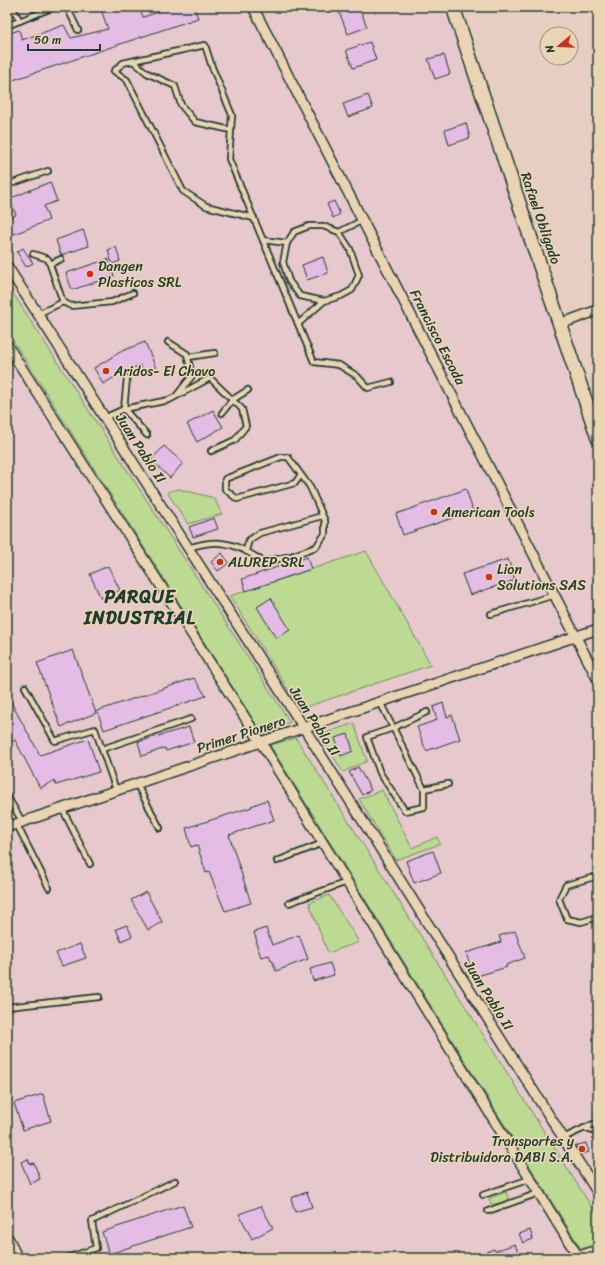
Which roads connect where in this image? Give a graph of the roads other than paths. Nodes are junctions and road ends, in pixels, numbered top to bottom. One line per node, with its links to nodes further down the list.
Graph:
1 (12, 7): 6 (lane)
2 (54, 7): 6 (lane)
3 (67, 7): 8 (lane)
4 (253, 7): 14 (street, Francisco Escoda)
5 (453, 7): 28 (street, Rafael Obligado)
6 (20, 21): 7 (lane)
7 (7, 26)
8 (78, 30)
9 (133, 60): 10 (lane); 10 (lane); 13 (lane)
10 (231, 130): 13 (lane)
11 (48, 171): 12 (lane)
12 (7, 185)
13 (254, 218): 16 (lane)
14 (363, 220): 15 (lane); 48 (street, Francisco Escoda)
15 (339, 232): 17 (lane); 23 (lane)
16 (263, 240): 17 (lane); 27 (lane)
17 (287, 243): 23 (lane)
18 (32, 254): 20 (lane)
19 (61, 259): 20 (lane)
20 (50, 264): 24 (lane)
21 (7, 266): 26 (street, Juan Pablo II)
22 (133, 293): 24 (lane)
23 (324, 301): 27 (lane)
24 (64, 302): 26 (lane)
25 (598, 310): 28 (street)
26 (38, 314): 40 (street, Juan Pablo II)
27 (298, 324): 34 (lane)
28 (560, 324): 42 (street, Rafael Obligado)
29 (168, 342): 32 (lane)
30 (9, 351): 59 (street)
31 (215, 353): 32 (lane)
32 (188, 357): 36 (lane)
33 (127, 378): 38 (lane)
34 (391, 382)
35 (248, 390): 37 (lane)
36 (176, 396): 37 (lane); 38 (lane)
37 (232, 400): 39 (lane); 43 (lane)
38 (124, 409): 40 (lane); 41 (lane)
39 (222, 413)
40 (104, 418): 46 (street, Juan Pablo II)
41 (146, 435)
42 (598, 438)
43 (210, 451)
44 (301, 475): 44 (lane); 45 (lane)
45 (322, 516): 47 (lane); 47 (lane)
46 (188, 548): 47 (lane); 57 (street, Juan Pablo II)
47 (246, 550)
48 (555, 595): 49 (lane); 51 (street, Francisco Escoda)
49 (491, 614)
50 (598, 629): 51 (street, Primer Pionero)
51 (576, 637): 52 (street, Francisco Escoda); 54 (street, Primer Pionero)
52 (598, 680)
53 (25, 687): 60 (lane)
54 (380, 702): 57 (street, Primer Pionero); 58 (lane)
55 (428, 712): 58 (lane)
56 (191, 719): 60 (lane)
57 (304, 728): 59 (street, Primer Pionero); 83 (street, Juan Pablo II)
58 (393, 728): 63 (lane); 63 (lane)
59 (260, 741): 61 (street, Primer Pionero); 70 (street)
60 (102, 749): 64 (lane)
61 (136, 783): 64 (street, Primer Pionero); 69 (lane)
62 (448, 784): 63 (lane)
63 (424, 789)
64 (116, 790): 66 (street, Primer Pionero)
65 (7, 796): 67 (lane)
66 (62, 808): 67 (street, Primer Pionero); 72 (lane)
67 (19, 822): 68 (street, Primer Pionero); 75 (lane)
68 (7, 827)
69 (160, 828)
70 (323, 843): 71 (lane); 74 (street)
71 (278, 861)
72 (90, 864)
73 (598, 876): 77 (lane)
74 (347, 882): 76 (lane); 84 (street)
75 (49, 888)
76 (290, 903)
77 (598, 917)
78 (99, 997): 79 (lane)
79 (7, 1006)
80 (598, 1122): 81 (lane)
81 (584, 1128): 82 (lane); 83 (lane)
82 (598, 1133)
83 (563, 1138): 87 (street, Juan Pablo II)
84 (530, 1179): 86 (street); 88 (lane)
85 (175, 1181): 93 (lane)
86 (539, 1193): 89 (lane); 96 (street)
87 (598, 1193)
88 (483, 1195)
89 (488, 1211)
90 (7, 1240): 92 (street)
91 (598, 1252): 96 (street)
92 (15, 1258)
93 (67, 1258)
94 (239, 1258): 95 (lane)
95 (246, 1258)
96 (579, 1258)

